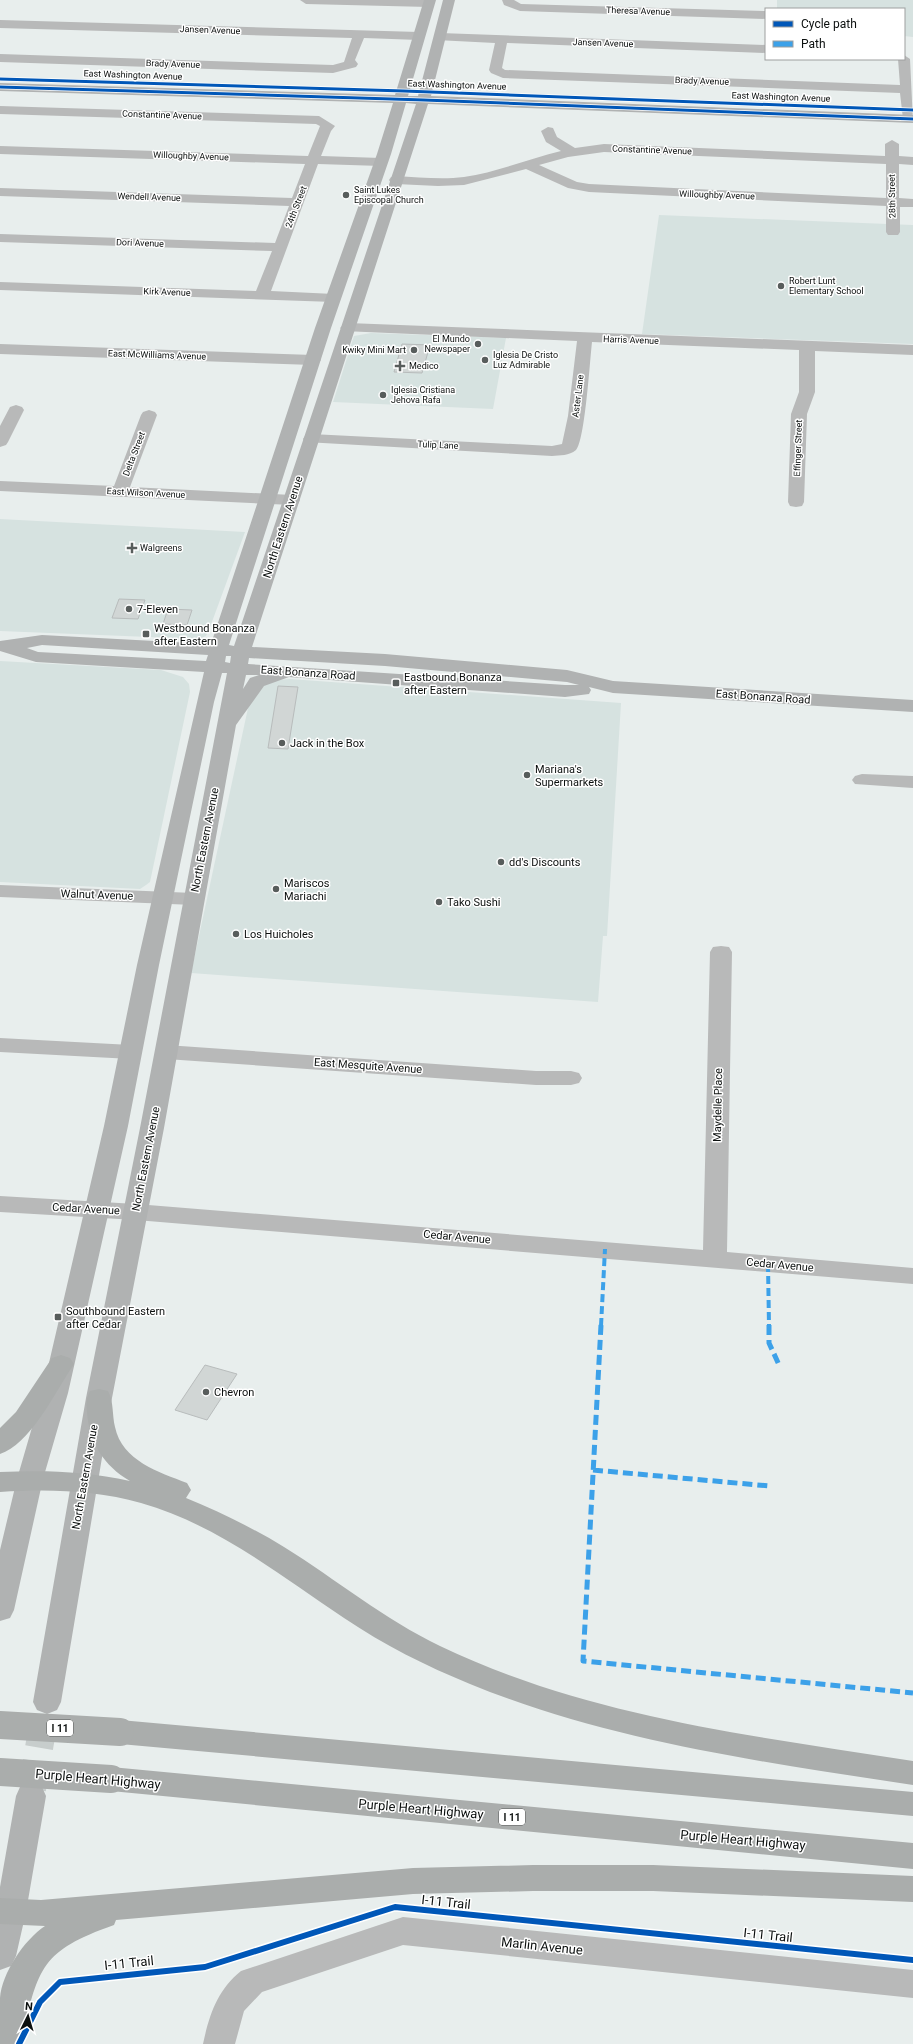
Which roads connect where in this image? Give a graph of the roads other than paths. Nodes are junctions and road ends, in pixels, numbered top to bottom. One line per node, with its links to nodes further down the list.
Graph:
1 (306, 0): 3 (street)
2 (449, 0): 8 (main road, North Eastern Avenue)
3 (369, 1): 4 (street)
4 (430, 2): 8 (main road); 11 (main road)
5 (509, 2): 6 (street, Theresa Avenue)
6 (765, 10)
7 (4, 24): 9 (street, Jansen Avenue); 10 (street)
8 (443, 24): 12 (main road, North Eastern Avenue)
9 (360, 34): 11 (street, Jansen Avenue); 15 (street, Brady Avenue)
10 (0, 35)
11 (419, 36): 19 (main road)
12 (440, 37): 13 (street, Jansen Avenue); 20 (main road, North Eastern Avenue)
13 (502, 39): 14 (street, Jansen Avenue); 18 (street, Brady Avenue)
14 (765, 49)
15 (0, 58)
16 (904, 60): 18 (street)
17 (0, 81): 19 (main road, East Washington Avenue)
18 (906, 89): 22 (street)
19 (403, 95): 20 (main road, East Washington Avenue); 32 (main road)
20 (425, 96): 22 (main road, East Washington Avenue); 22 (main road, East Washington Avenue); 37 (main road, North Eastern Avenue)
21 (0, 110): 23 (street, Constantine Avenue)
22 (910, 114)
23 (324, 122): 33 (street, 24th Street)
24 (548, 131): 29 (street)
25 (676, 136): 30 (street)
26 (785, 141): 31 (street)
27 (892, 144): 34 (street, 28th Street)
28 (0, 150): 33 (street, Willoughby Avenue)
29 (571, 151): 30 (street, Constantine Avenue); 36 (street, Constantine Avenue)
30 (674, 151): 31 (street, Constantine Avenue)
31 (784, 156): 34 (street, Constantine Avenue)
32 (383, 158): 33 (street, Willoughby Avenue); 37 (main road); 45 (main road)
33 (314, 160): 39 (street, 24th Street)
34 (892, 160): 35 (street, Constantine Avenue); 40 (street, 28th Street)
35 (913, 161)
36 (525, 164): 37 (street, Constantine Avenue); 40 (street, Willoughby Avenue)
37 (396, 180): 49 (main road, North Eastern Avenue)
38 (0, 192): 39 (street, Wendell Avenue)
39 (297, 202): 44 (street, 24th Street)
40 (892, 202): 41 (street, Willoughby Avenue); 42 (street, 28th Street)
41 (913, 203)
42 (893, 232)
43 (0, 238): 44 (street, Dori Avenue)
44 (280, 247): 47 (street, 24th Street)
45 (339, 283): 48 (main road); 49 (main road)
46 (0, 286): 47 (street, Kirk Avenue)
47 (262, 295): 48 (street, Kirk Avenue)
48 (334, 298): 54 (main road)
49 (348, 328): 50 (street, Harris Avenue); 55 (main road, North Eastern Avenue)
50 (585, 339): 51 (street, Harris Avenue); 60 (street, Aster Lane)
51 (807, 346): 53 (street, Harris Avenue); 65 (street, Effinger Street)
52 (0, 349): 54 (street, East McWilliams Avenue)
53 (913, 350)
54 (313, 360): 55 (main road); 63 (main road)
55 (322, 407): 58 (main road, North Eastern Avenue)
56 (16, 410): 59 (street)
57 (149, 415): 62 (street, Delta Street)
58 (311, 438): 60 (street, Tulip Lane); 64 (main road, North Eastern Avenue)
59 (0, 442)
60 (564, 450)
61 (0, 486): 62 (street, East Wilson Avenue)
62 (120, 492): 63 (street, East Wilson Avenue)
63 (268, 498): 64 (street, East Wilson Avenue); 67 (main road)
64 (292, 500): 68 (main road, North Eastern Avenue)
65 (796, 502)
66 (2, 646): 67 (main road, East Bonanza Road); 69 (main road, East Bonanza Road)
67 (216, 658): 68 (main road, East Bonanza Road); 69 (main road, East Bonanza Road); 74 (main road)
68 (239, 660): 70 (main road, East Bonanza Road); 71 (main road, East Bonanza Road); 76 (main road, North Eastern Avenue)
69 (140, 662): 74 (main road)
70 (307, 672): 72 (main road, East Bonanza Road); 76 (main road)
71 (567, 676): 72 (main road); 73 (main road, East Bonanza Road)
72 (484, 685): 73 (main road, East Bonanza Road)
73 (613, 687): 75 (main road, East Bonanza Road)
74 (205, 702): 79 (main road)
75 (913, 706)
76 (226, 728): 80 (main road, North Eastern Avenue)
77 (862, 780): 78 (street)
78 (913, 782)
79 (183, 802): 80 (main road); 82 (main road)
80 (203, 850): 83 (main road, North Eastern Avenue)
81 (0, 891): 82 (street, Walnut Avenue)
82 (163, 898): 83 (street, Walnut Avenue); 86 (main road)
83 (194, 899): 87 (main road, North Eastern Avenue)
84 (721, 952): 92 (street, Maydelle Place)
85 (0, 1045): 86 (street)
86 (131, 1052): 90 (main road)
87 (166, 1052): 88 (street, East Mesquite Avenue); 91 (main road, North Eastern Avenue)
88 (570, 1078)
89 (0, 1204): 90 (street, Cedar Avenue)
90 (96, 1209): 91 (street, Cedar Avenue); 94 (main road)
91 (136, 1212): 92 (street, Cedar Avenue); 95 (main road, North Eastern Avenue)
92 (715, 1259): 93 (street, Cedar Avenue)
93 (913, 1276)
94 (61, 1364): 96 (highway); 97 (main road)
95 (99, 1398): 99 (main road, North Eastern Avenue); 100 (highway)
96 (0, 1444)
97 (30, 1479): 98 (highway); 99 (highway); 101 (main road)
98 (0, 1482)
99 (84, 1482): 100 (highway); 102 (main road, North Eastern Avenue)
100 (236, 1532): 105 (highway)
101 (0, 1610)
102 (47, 1702)
103 (0, 1725): 107 (highway, I 11, bridge)
104 (0, 1772): 108 (highway, Purple Heart Highway / I 11, bridge)
105 (913, 1773)
106 (31, 1796): 111 (main road)
107 (913, 1804)
108 (913, 1856)
109 (913, 1889): 110 (highway)
110 (129, 1906): 111 (highway); 114 (highway)
111 (6, 1912): 112 (main road)
112 (0, 1956)
113 (913, 1984): 115 (street, Marlin Avenue)
114 (4, 2044)
115 (219, 2044)

